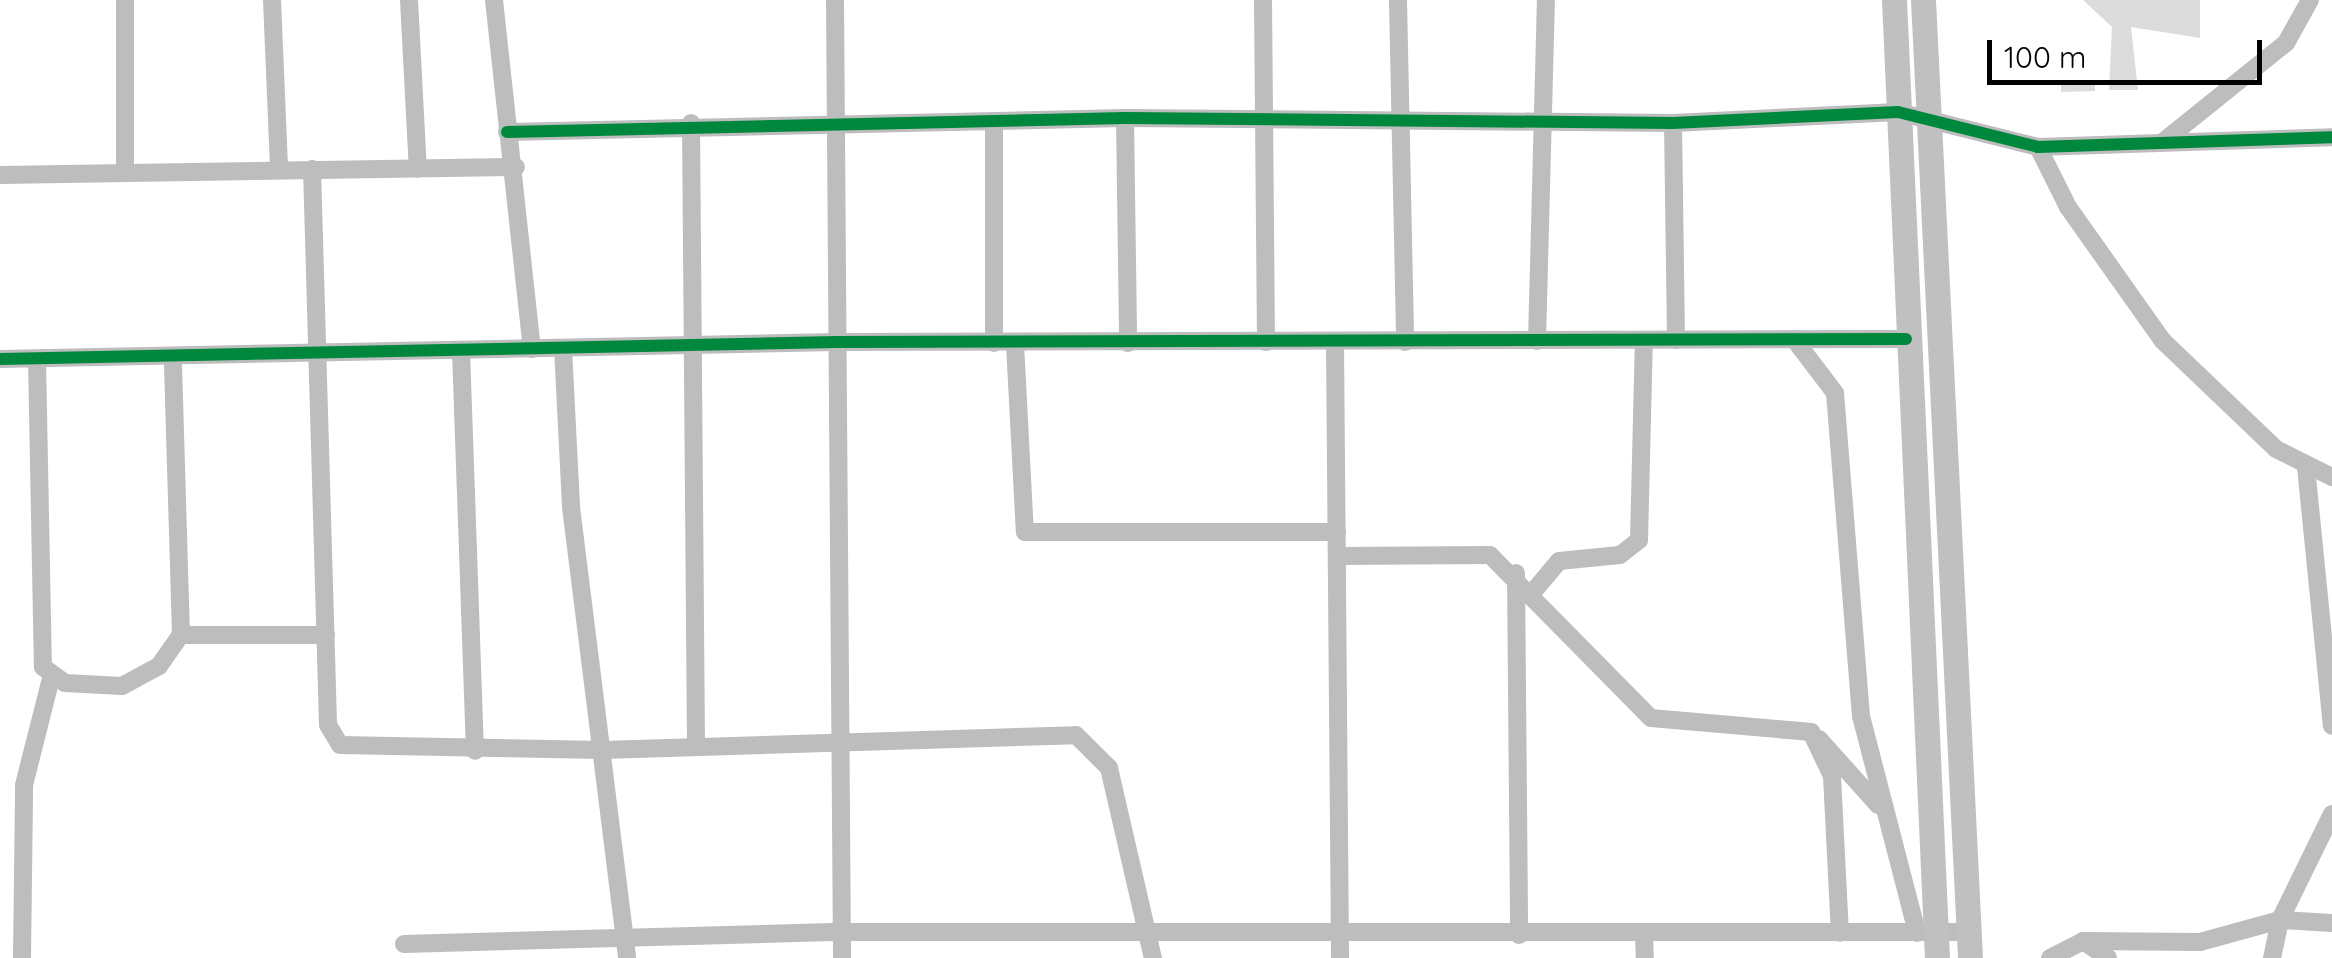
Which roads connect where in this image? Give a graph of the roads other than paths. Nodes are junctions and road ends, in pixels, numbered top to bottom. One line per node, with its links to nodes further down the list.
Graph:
1 (125, 0): 27 (street)
2 (272, 0): 28 (street)
3 (410, 0): 30 (street)
4 (494, 0): 22 (street)
5 (834, 0): 21 (street)
6 (1263, 0): 16 (street)
7 (1398, 0): 15 (street)
8 (1546, 0): 17 (street)
9 (1894, 0): 12 (main road)
10 (1923, 0): 13 (main road)
11 (2310, 0): 24 (street)
12 (1898, 112): 13 (street); 20 (street); 33 (main road)
13 (1926, 115): 25 (street); 81 (main road)
14 (1125, 118): 16 (street); 18 (street); 42 (street)
15 (1400, 118): 16 (street); 17 (street); 40 (street)
16 (1262, 119): 38 (street)
17 (1542, 121): 20 (street); 35 (street)
18 (994, 122): 21 (street); 41 (street)
19 (691, 123): 21 (street); 22 (street); 46 (street)
20 (1673, 123): 34 (street)
21 (839, 126): 37 (street)
22 (507, 132): 26 (street)
23 (2332, 137): 24 (street)
24 (2163, 141): 25 (street)
25 (2038, 147): 52 (street)
26 (516, 167): 30 (street); 44 (street)
27 (125, 168): 28 (street); 31 (street)
28 (279, 168): 29 (street)
29 (312, 168): 30 (street); 48 (street)
30 (418, 170)
31 (0, 175)
32 (1794, 339): 33 (street); 34 (street); 67 (street)
33 (1906, 339): 72 (main road)
34 (1676, 340): 36 (street)
35 (1537, 341): 36 (street); 40 (street)
36 (1644, 341): 57 (street)
37 (837, 342): 41 (street); 46 (street); 63 (street)
38 (1266, 342): 39 (street); 42 (street)
39 (1335, 342): 40 (street); 54 (street)
40 (1405, 342)
41 (994, 343): 43 (street)
42 (1128, 343): 43 (street)
43 (1015, 344): 54 (street)
44 (532, 348): 45 (street); 47 (street)
45 (562, 348): 46 (street); 66 (street)
46 (687, 348): 64 (street)
47 (461, 351): 48 (street); 65 (street)
48 (318, 355): 50 (street); 58 (street)
49 (37, 358): 50 (street); 51 (street); 60 (street)
50 (173, 358): 59 (street)
51 (0, 359)
52 (2306, 467): 53 (street); 61 (street)
53 (2332, 477)
54 (1338, 532): 55 (street)
55 (1336, 556): 56 (street); 77 (street)
56 (1516, 573): 57 (street); 76 (street)
57 (1533, 592): 62 (street)
58 (326, 634): 59 (street); 65 (street)
59 (181, 636): 60 (street)
60 (51, 678): 82 (street)
61 (2332, 726)
62 (1811, 732): 67 (street); 73 (street)
63 (838, 741): 64 (street); 71 (street); 78 (street)
64 (696, 748): 66 (street)
65 (475, 750): 66 (street)
66 (604, 750): 74 (street)
67 (1881, 809): 72 (street)
68 (2332, 814): 69 (street)
69 (2280, 920): 70 (street); 79 (street); 91 (street)
70 (2332, 922)
71 (842, 932): 74 (street); 78 (street); 84 (street)
72 (1926, 932): 73 (street); 81 (street); 88 (main road)
73 (1840, 933): 75 (street)
74 (625, 934): 80 (street); 83 (street)
75 (1644, 934): 76 (street); 87 (street)
76 (1519, 935): 77 (street)
77 (1339, 936): 78 (street); 86 (street)
78 (1153, 938): 85 (street)
79 (2084, 941): 89 (street); 90 (street)
80 (404, 944)
81 (1969, 945)
82 (22, 958)
83 (627, 958)
84 (842, 958)
85 (1153, 958)
86 (1340, 958)
87 (1645, 958)
88 (1938, 958)
89 (2050, 958)
90 (2108, 958)
91 (2272, 958)

